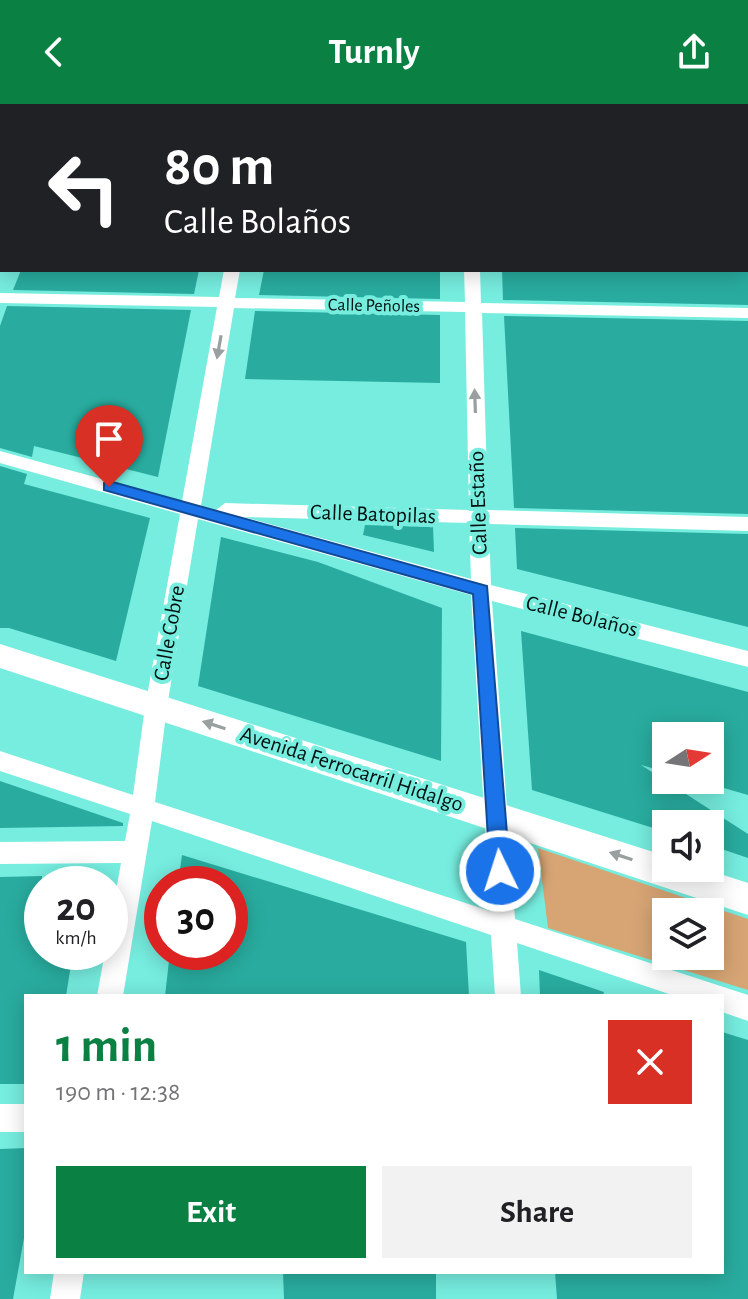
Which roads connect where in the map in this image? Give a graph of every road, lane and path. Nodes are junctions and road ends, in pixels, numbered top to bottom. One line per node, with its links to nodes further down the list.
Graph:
1 (232, 272): 4 (street, Calle Cobre)
2 (472, 272): 5 (street, Calle Estaño)
3 (0, 298): 4 (street, Calle Peñoles)
4 (227, 303): 5 (street, Calle Peñoles); 8 (street, Calle Cobre, one-way to 8)
5 (473, 308): 6 (street, Calle Peñoles); 9 (street, Calle Estaño, one-way to 5)
6 (748, 313)
7 (0, 457): 8 (street, Calle Bolaños)
8 (191, 509): 9 (street, Calle Batopilas); 11 (street, Calle Bolaños); 14 (street, Calle Cobre)
9 (478, 518): 10 (street, Calle Batopilas); 11 (street, Calle Estaño)
10 (748, 524)
11 (481, 590): 13 (street, Calle Bolaños); 17 (street, Calle Estaño)
12 (0, 656): 14 (main road, Avenida Ferrocarril Hidalgo)
13 (748, 659)
14 (156, 707): 16 (street, Calle Cobre); 17 (main road, Avenida Ferrocarril Hidalgo, one-way to 14)
15 (0, 761): 16 (street)
16 (143, 807): 18 (street, Calle Cobre); 21 (street)
17 (495, 815): 20 (main road, Avenida Ferrocarril Hidalgo, one-way to 17); 21 (street, Calle Estaño)
18 (133, 852): 19 (street); 22 (street, Calle Cobre)
19 (0, 853)
20 (748, 899)
21 (504, 927): 23 (street, Calle Estaño); 24 (street)
22 (110, 994)
23 (508, 994)
24 (706, 994)
25 (724, 1000): 26 (street)
26 (748, 1008)
27 (0, 1118): 28 (street)
28 (24, 1118)
29 (69, 1274): 30 (street)
30 (65, 1299)

